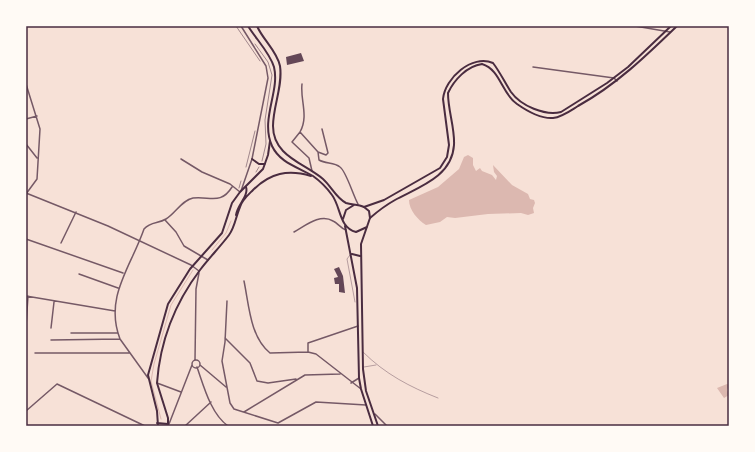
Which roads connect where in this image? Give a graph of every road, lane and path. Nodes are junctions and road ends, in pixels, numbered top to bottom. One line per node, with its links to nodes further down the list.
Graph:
1 (236, 26): 10 (path)
2 (241, 26): 28 (street)
3 (248, 26): 23 (main road)
4 (257, 26): 31 (main road)
5 (635, 26): 8 (street)
6 (671, 26): 8 (main road)
7 (677, 26): 9 (main road)
8 (667, 30): 9 (street); 12 (main road)
9 (670, 32): 13 (main road)
10 (260, 62)
11 (533, 67): 12 (street)
12 (614, 78): 13 (street); 40 (main road)
13 (617, 81): 43 (main road)
14 (26, 84): 16 (street)
15 (302, 84): 22 (street)
16 (30, 95): 17 (street); 18 (street)
17 (26, 96)
18 (37, 116): 19 (street); 26 (street)
19 (26, 119)
20 (322, 129): 25 (street)
21 (255, 130): 30 (path)
22 (300, 132): 25 (street); 31 (street)
23 (270, 141): 29 (main road); 32 (main road)
24 (26, 144): 26 (street)
25 (318, 152): 39 (street)
26 (38, 159): 38 (street)
27 (181, 159): 35 (street)
28 (252, 159): 29 (main road); 34 (street)
29 (265, 164): 36 (main road)
30 (245, 171)
31 (312, 171): 39 (main road)
32 (312, 176): 42 (main road); 45 (main road)
33 (243, 177): 37 (path)
34 (245, 181): 36 (street); 37 (street)
35 (232, 186): 37 (street); 44 (street)
36 (246, 187): 37 (main road); 42 (main road)
37 (239, 191): 54 (main road)
38 (26, 193): 41 (street)
39 (356, 204): 40 (main road); 45 (main road)
40 (364, 206): 43 (main road)
41 (76, 212): 51 (street); 52 (street)
42 (236, 216): 56 (main road)
43 (370, 218): 47 (main road)
44 (165, 220): 51 (street); 54 (street)
45 (343, 220): 46 (main road)
46 (345, 225): 47 (main road); 48 (main road)
47 (368, 226): 55 (main road)
48 (346, 230): 49 (street); 53 (main road)
49 (294, 232)
50 (26, 239): 59 (street)
51 (140, 240): 57 (street); 59 (street)
52 (61, 243)
53 (351, 254): 55 (main road); 66 (lane); 68 (main road)
54 (201, 256): 56 (street); 57 (main road)
55 (360, 256): 77 (main road)
56 (208, 260): 58 (main road)
57 (192, 265): 58 (street); 89 (main road)
58 (199, 271): 80 (street); 90 (main road)
59 (123, 273): 62 (street)
60 (78, 274): 62 (street)
61 (244, 281): 76 (street)
62 (119, 289): 67 (street)
63 (27, 296): 64 (street); 69 (street)
64 (54, 301): 67 (street); 70 (street)
65 (227, 301): 73 (street)
66 (355, 302)
67 (115, 311): 72 (street)
68 (358, 325): 76 (street); 87 (main road)
69 (26, 326)
70 (51, 328)
71 (70, 333): 72 (street)
72 (118, 333): 74 (street)
73 (225, 338): 88 (street); 92 (street)
74 (120, 339): 75 (street); 79 (street)
75 (51, 340)
76 (308, 352): 86 (street)
77 (363, 352): 81 (lane); 85 (main road)
78 (35, 353): 79 (street)
79 (130, 353): 89 (street)
80 (195, 360): 82 (street); 83 (street)
81 (376, 364): 85 (lane); 95 (lane)
82 (192, 365): 84 (street); 94 (street)
83 (200, 365): 84 (street); 92 (street)
84 (197, 367): 96 (street)
85 (363, 368): 100 (main road)
86 (340, 374): 88 (street); 91 (street)
87 (359, 378): 91 (street); 93 (main road)
88 (298, 379): 99 (street)
89 (149, 380): 101 (main road)
90 (157, 383): 94 (street); 102 (main road)
91 (351, 383): 93 (street)
92 (227, 389): 99 (street)
93 (361, 389): 97 (main road)
94 (181, 392): 102 (street)
95 (438, 398)
96 (211, 402): 105 (street); 106 (street)
97 (366, 405): 99 (street); 107 (main road)
98 (26, 411): 103 (street)
99 (244, 412)
100 (375, 414): 108 (main road); 109 (street)
101 (157, 423): 102 (main road); 104 (main road)
102 (168, 425)
103 (145, 426)
104 (158, 426)
105 (185, 426)
106 (228, 426)
107 (373, 426)
108 (378, 426)
109 (387, 426)

